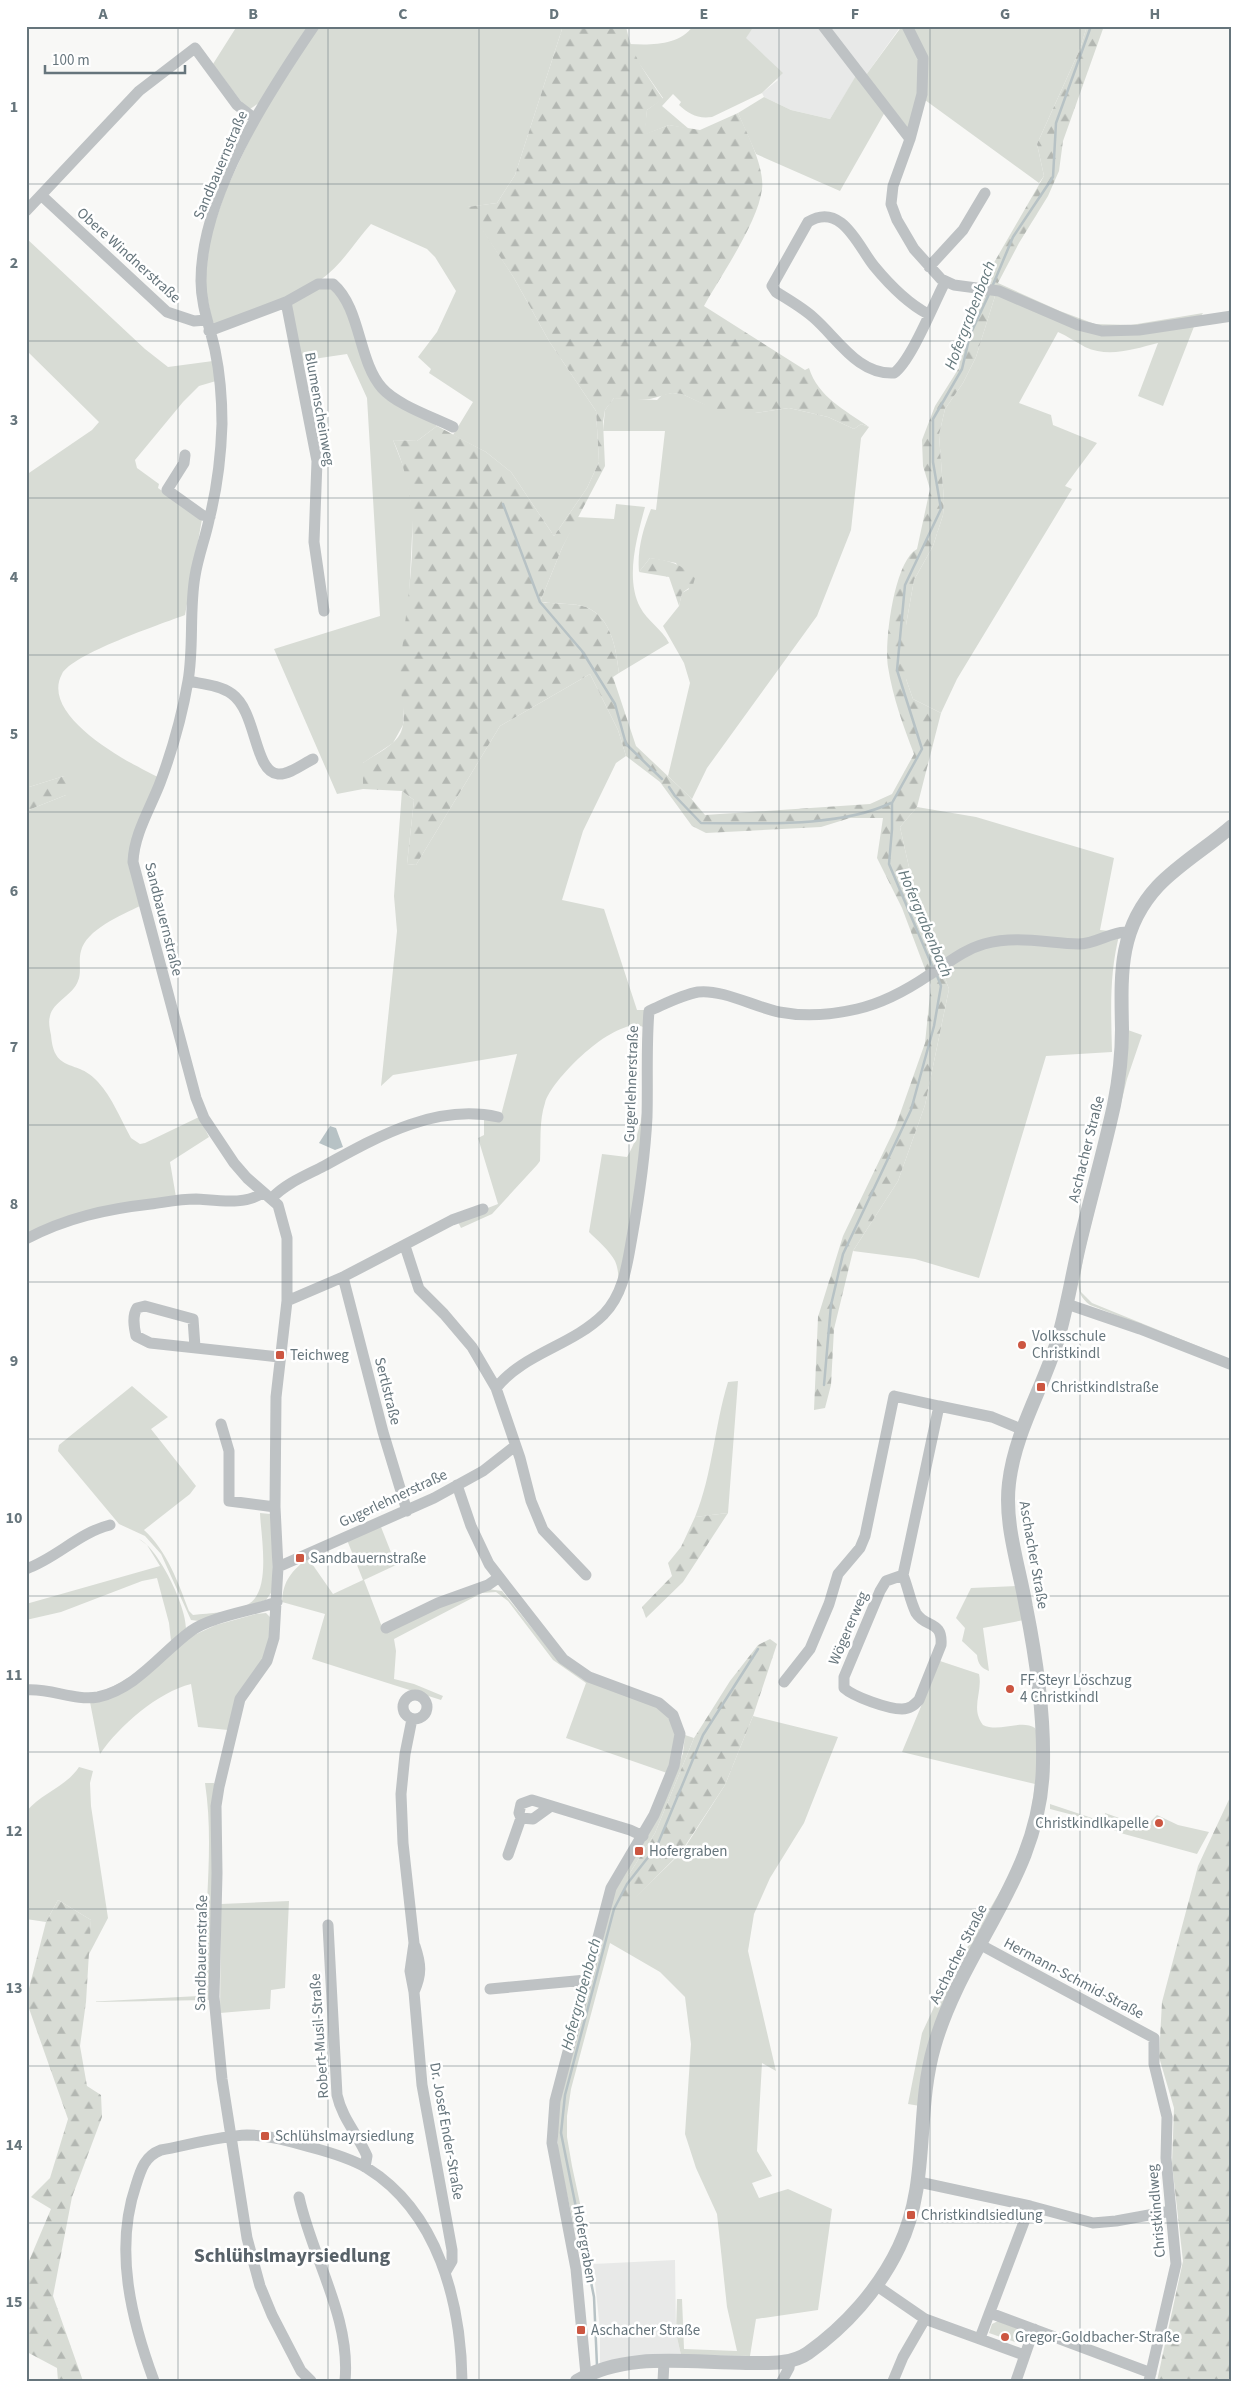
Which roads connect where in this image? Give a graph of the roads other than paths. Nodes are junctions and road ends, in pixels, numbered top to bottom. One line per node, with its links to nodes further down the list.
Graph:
1 (314, 26): 4 (street, Sandbauernstraße)
2 (823, 26): 5 (street)
3 (907, 26): 5 (street)
4 (255, 119): 7 (street); 14 (street, Sandbauernstraße)
5 (910, 139): 9 (street)
6 (986, 193): 9 (street)
7 (41, 195): 8 (street); 14 (street, Obere Windnerstraße)
8 (26, 211)
9 (929, 267): 10 (street)
10 (945, 282): 12 (street); 13 (street)
11 (286, 302): 14 (street); 15 (street); 18 (street, Blumenscheinweg)
12 (928, 314): 12 (street)
13 (1232, 316)
14 (207, 326): 17 (street, Sandbauernstraße)
15 (453, 427)
16 (186, 455): 17 (street)
17 (210, 518): 19 (street, Sandbauernstraße)
18 (324, 611)
19 (188, 681): 20 (street); 24 (street, Sandbauernstraße)
20 (313, 759)
21 (1232, 826): 22 (street, Aschacher Straße)
22 (1129, 933): 30 (street, Aschacher Straße); 34 (street, Gugerlehnerstraße)
23 (498, 1117): 24 (street)
24 (268, 1195): 26 (street); 29 (street, Sandbauernstraße)
25 (483, 1209): 27 (street)
26 (26, 1239)
27 (405, 1246): 28 (street); 34 (street)
28 (342, 1277): 29 (street); 41 (street, Sertlstraße)
29 (287, 1301): 32 (street, Sandbauernstraße)
30 (1066, 1304): 33 (street); 37 (street, Aschacher Straße)
31 (195, 1347): 31 (street); 32 (street)
32 (280, 1357): 40 (street, Sandbauernstraße)
33 (1232, 1365)
34 (496, 1388): 38 (street)
35 (939, 1406): 37 (street, Wögererweg); 46 (street); 50 (street, Wögererweg)
36 (221, 1424): 40 (street)
37 (1022, 1429): 58 (street, Aschacher Straße)
38 (515, 1446): 39 (street, Gugerlehnerstraße); 45 (street)
39 (457, 1485): 41 (street, Gugerlehnerstraße); 47 (street, Hofergraben)
40 (275, 1507): 43 (street, Sandbauernstraße)
41 (407, 1511): 43 (street, Gugerlehnerstraße)
42 (110, 1524): 44 (street)
43 (278, 1567): 48 (street, Sandbauernstraße)
44 (26, 1569)
45 (586, 1575)
46 (903, 1575): 46 (street, Wögererweg)
47 (498, 1578): 49 (street); 55 (street, Hofergraben)
48 (277, 1602): 51 (street); 62 (street, Sandbauernstraße)
49 (386, 1628)
50 (784, 1682)
51 (26, 1690)
52 (412, 1719): 68 (street, Dr. Josef Ender-Straße)
53 (550, 1806): 54 (street); 54 (street); 55 (street)
54 (521, 1818): 56 (street)
55 (643, 1836): 59 (street, Hofergraben)
56 (508, 1855)
57 (328, 1925): 63 (street, Robert-Musil-Straße)
58 (980, 1945): 61 (street, Hermann-Schmid-Straße); 64 (street, Aschacher Straße)
59 (586, 1980): 60 (street); 78 (street, Hofergraben)
60 (490, 1989)
61 (1154, 2038): 67 (street, Christkindlweg)
62 (232, 2137): 63 (street); 79 (street, Sandbauernstraße); 80 (street)
63 (365, 2167): 68 (street)
64 (919, 2182): 66 (street); 69 (street, Aschacher Straße)
65 (299, 2197): 81 (street)
66 (1030, 2206): 67 (street); 70 (street)
67 (1171, 2210): 77 (street, Christkindlweg)
68 (446, 2273): 82 (street)
69 (877, 2286): 71 (street); 75 (street, Aschacher Straße)
70 (990, 2313): 72 (street); 73 (street)
71 (925, 2319): 73 (street); 85 (street)
72 (1034, 2329): 74 (street); 77 (street)
73 (980, 2338): 74 (street)
74 (1024, 2355): 86 (street)
75 (790, 2361): 76 (street); 84 (street)
76 (664, 2362): 78 (street); 83 (street)
77 (1150, 2377)
78 (582, 2378)
79 (306, 2380)
80 (154, 2381)
81 (345, 2381)
82 (462, 2381)
83 (663, 2381)
84 (782, 2381)
85 (893, 2381)
86 (1016, 2381)

